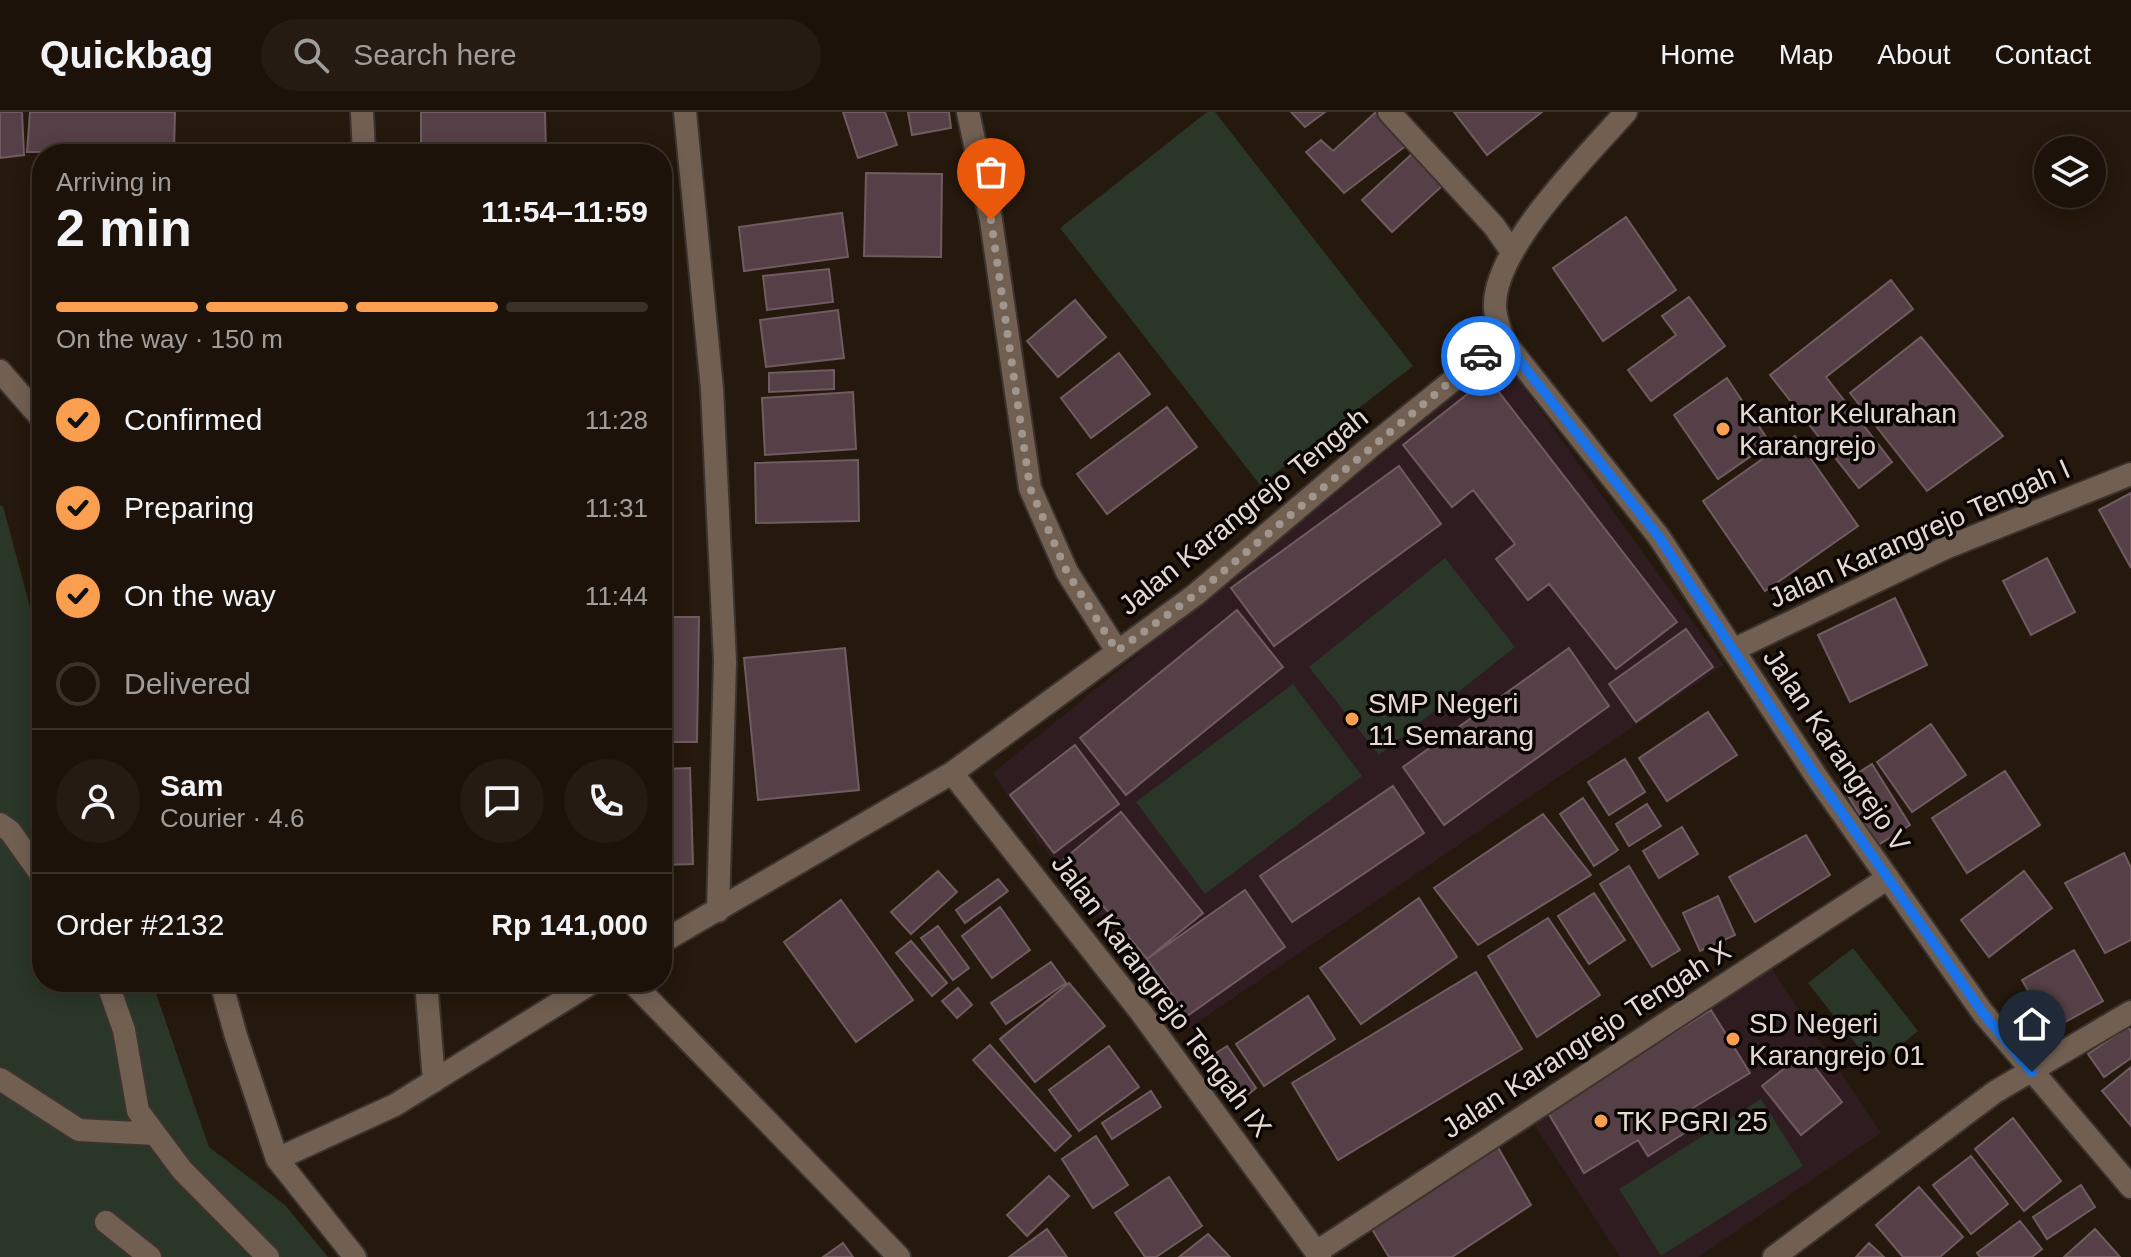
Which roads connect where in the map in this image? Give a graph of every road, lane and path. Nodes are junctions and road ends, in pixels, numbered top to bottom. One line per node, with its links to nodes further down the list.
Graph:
1 (362, 112): 6 (street)
2 (685, 112): 18 (street)
3 (968, 112): 13 (street)
4 (1389, 112): 7 (street)
5 (1626, 112): 7 (street)
6 (364, 144)
7 (1512, 252): 8 (street)
8 (1503, 340): 12 (street, Jalan Karangrejo V); 13 (street, Jalan Karangrejo Tengah)
9 (0, 371): 10 (street)
10 (32, 408)
11 (2131, 474): 12 (street, Jalan Karangrejo Tengah I)
12 (1733, 650): 17 (street, Jalan Karangrejo V)
13 (1117, 651): 14 (street, Jalan Karangrejo Tengah)
14 (952, 773): 18 (street, Jalan Karangrejo Tengah); 33 (street, Jalan Karangrejo Tengah IX)
15 (0, 824): 16 (street)
16 (32, 862)
17 (1888, 878): 26 (street, Jalan Karangrejo V); 33 (street, Jalan Karangrejo Tengah X)
18 (718, 911): 19 (street, Jalan Karangrejo Tengah)
19 (672, 936)
20 (111, 992): 29 (street)
21 (224, 992): 30 (street)
22 (427, 992): 28 (street)
23 (577, 992): 28 (street)
24 (642, 992): 37 (street)
25 (2131, 1012): 26 (street)
26 (2032, 1072): 31 (street, Jalan Karangrejo V); 38 (street)
27 (0, 1079): 29 (street)
28 (434, 1081): 30 (street)
29 (155, 1134): 35 (street)
30 (277, 1159): 36 (street)
31 (2131, 1187)
32 (106, 1222): 34 (street)
33 (1319, 1254)
34 (150, 1257)
35 (268, 1257)
36 (355, 1257)
37 (899, 1257)
38 (1774, 1257)

